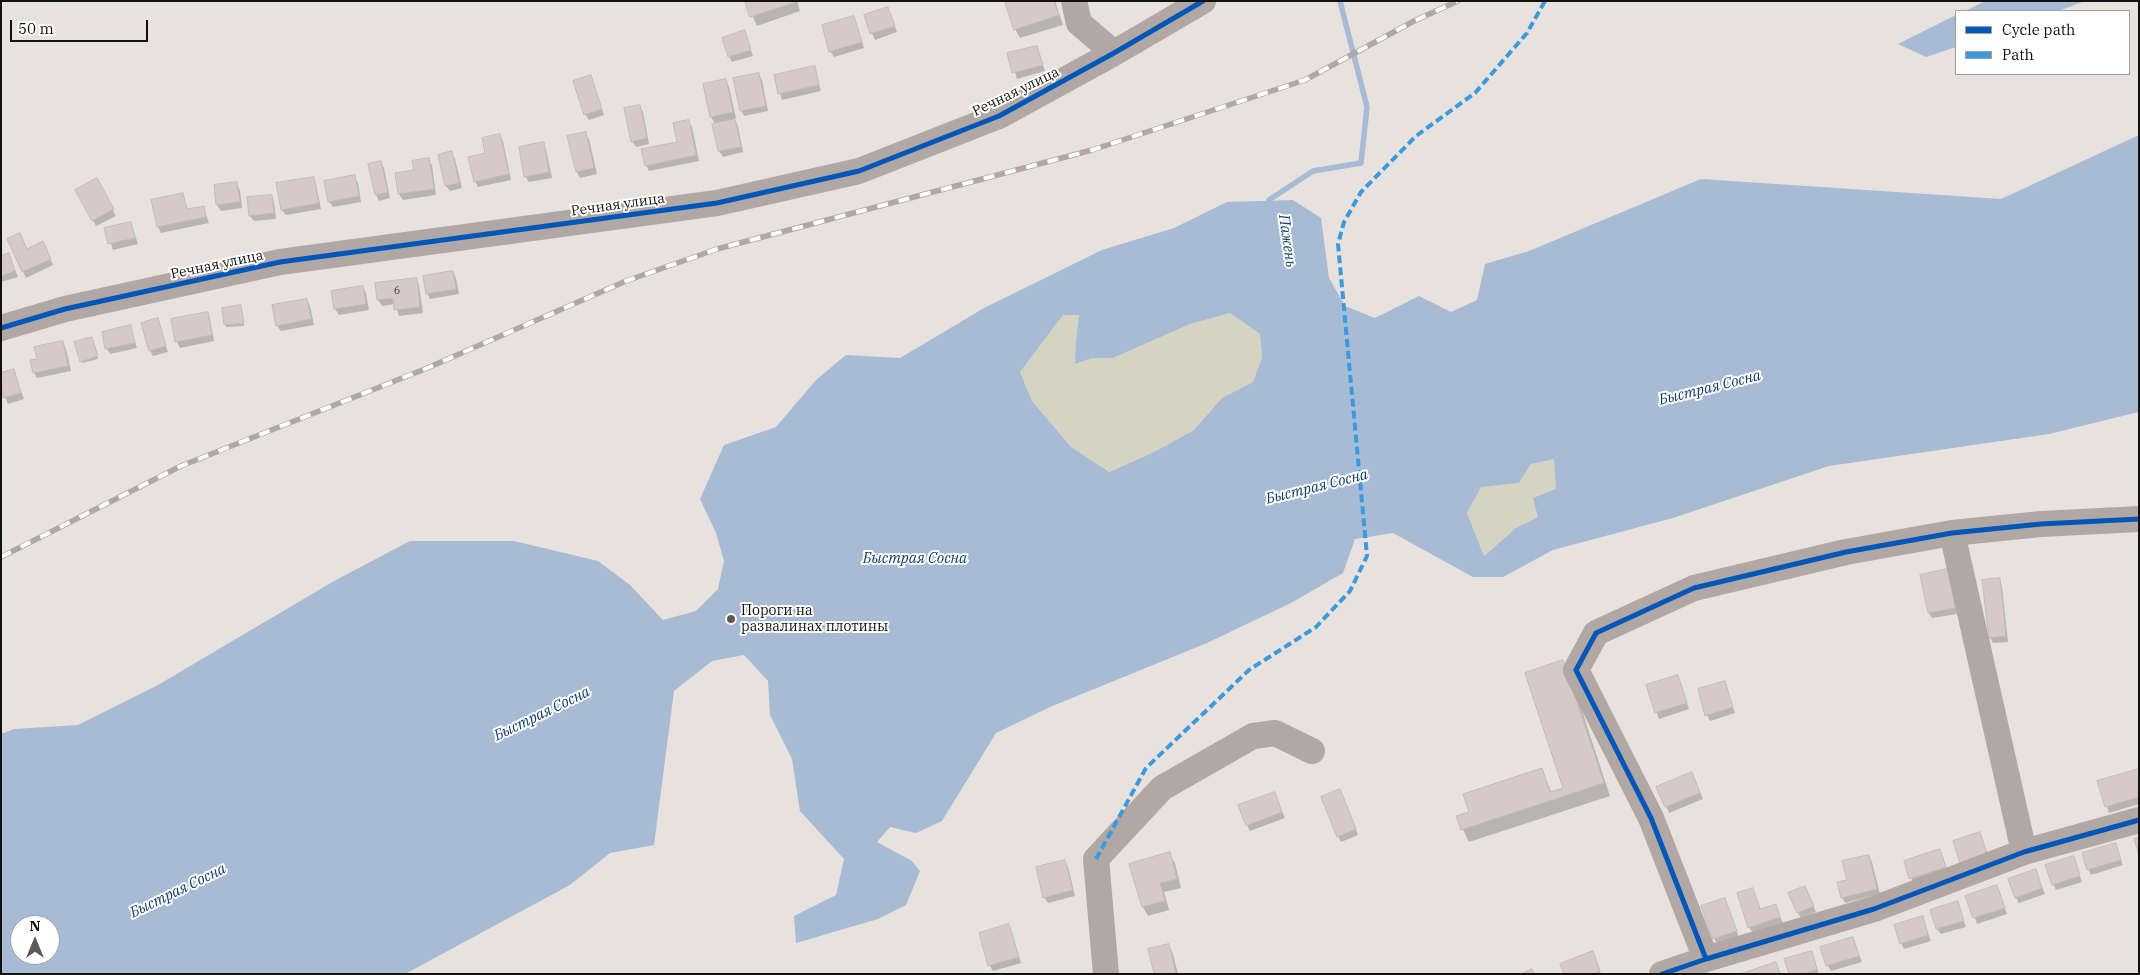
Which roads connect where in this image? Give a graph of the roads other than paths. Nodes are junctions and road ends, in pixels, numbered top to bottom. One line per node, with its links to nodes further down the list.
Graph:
1 (1074, 1): 3 (street)
2 (1204, 1): 3 (street, Речная улица)
3 (1114, 54): 4 (street, Речная улица)
4 (1, 328)
5 (2139, 519): 6 (street)
6 (1952, 533): 9 (street); 10 (street)
7 (1312, 751): 11 (street)
8 (2139, 820): 9 (street)
9 (2024, 852): 10 (street)
10 (1706, 959): 12 (street)
11 (1106, 974)
12 (1662, 974)

